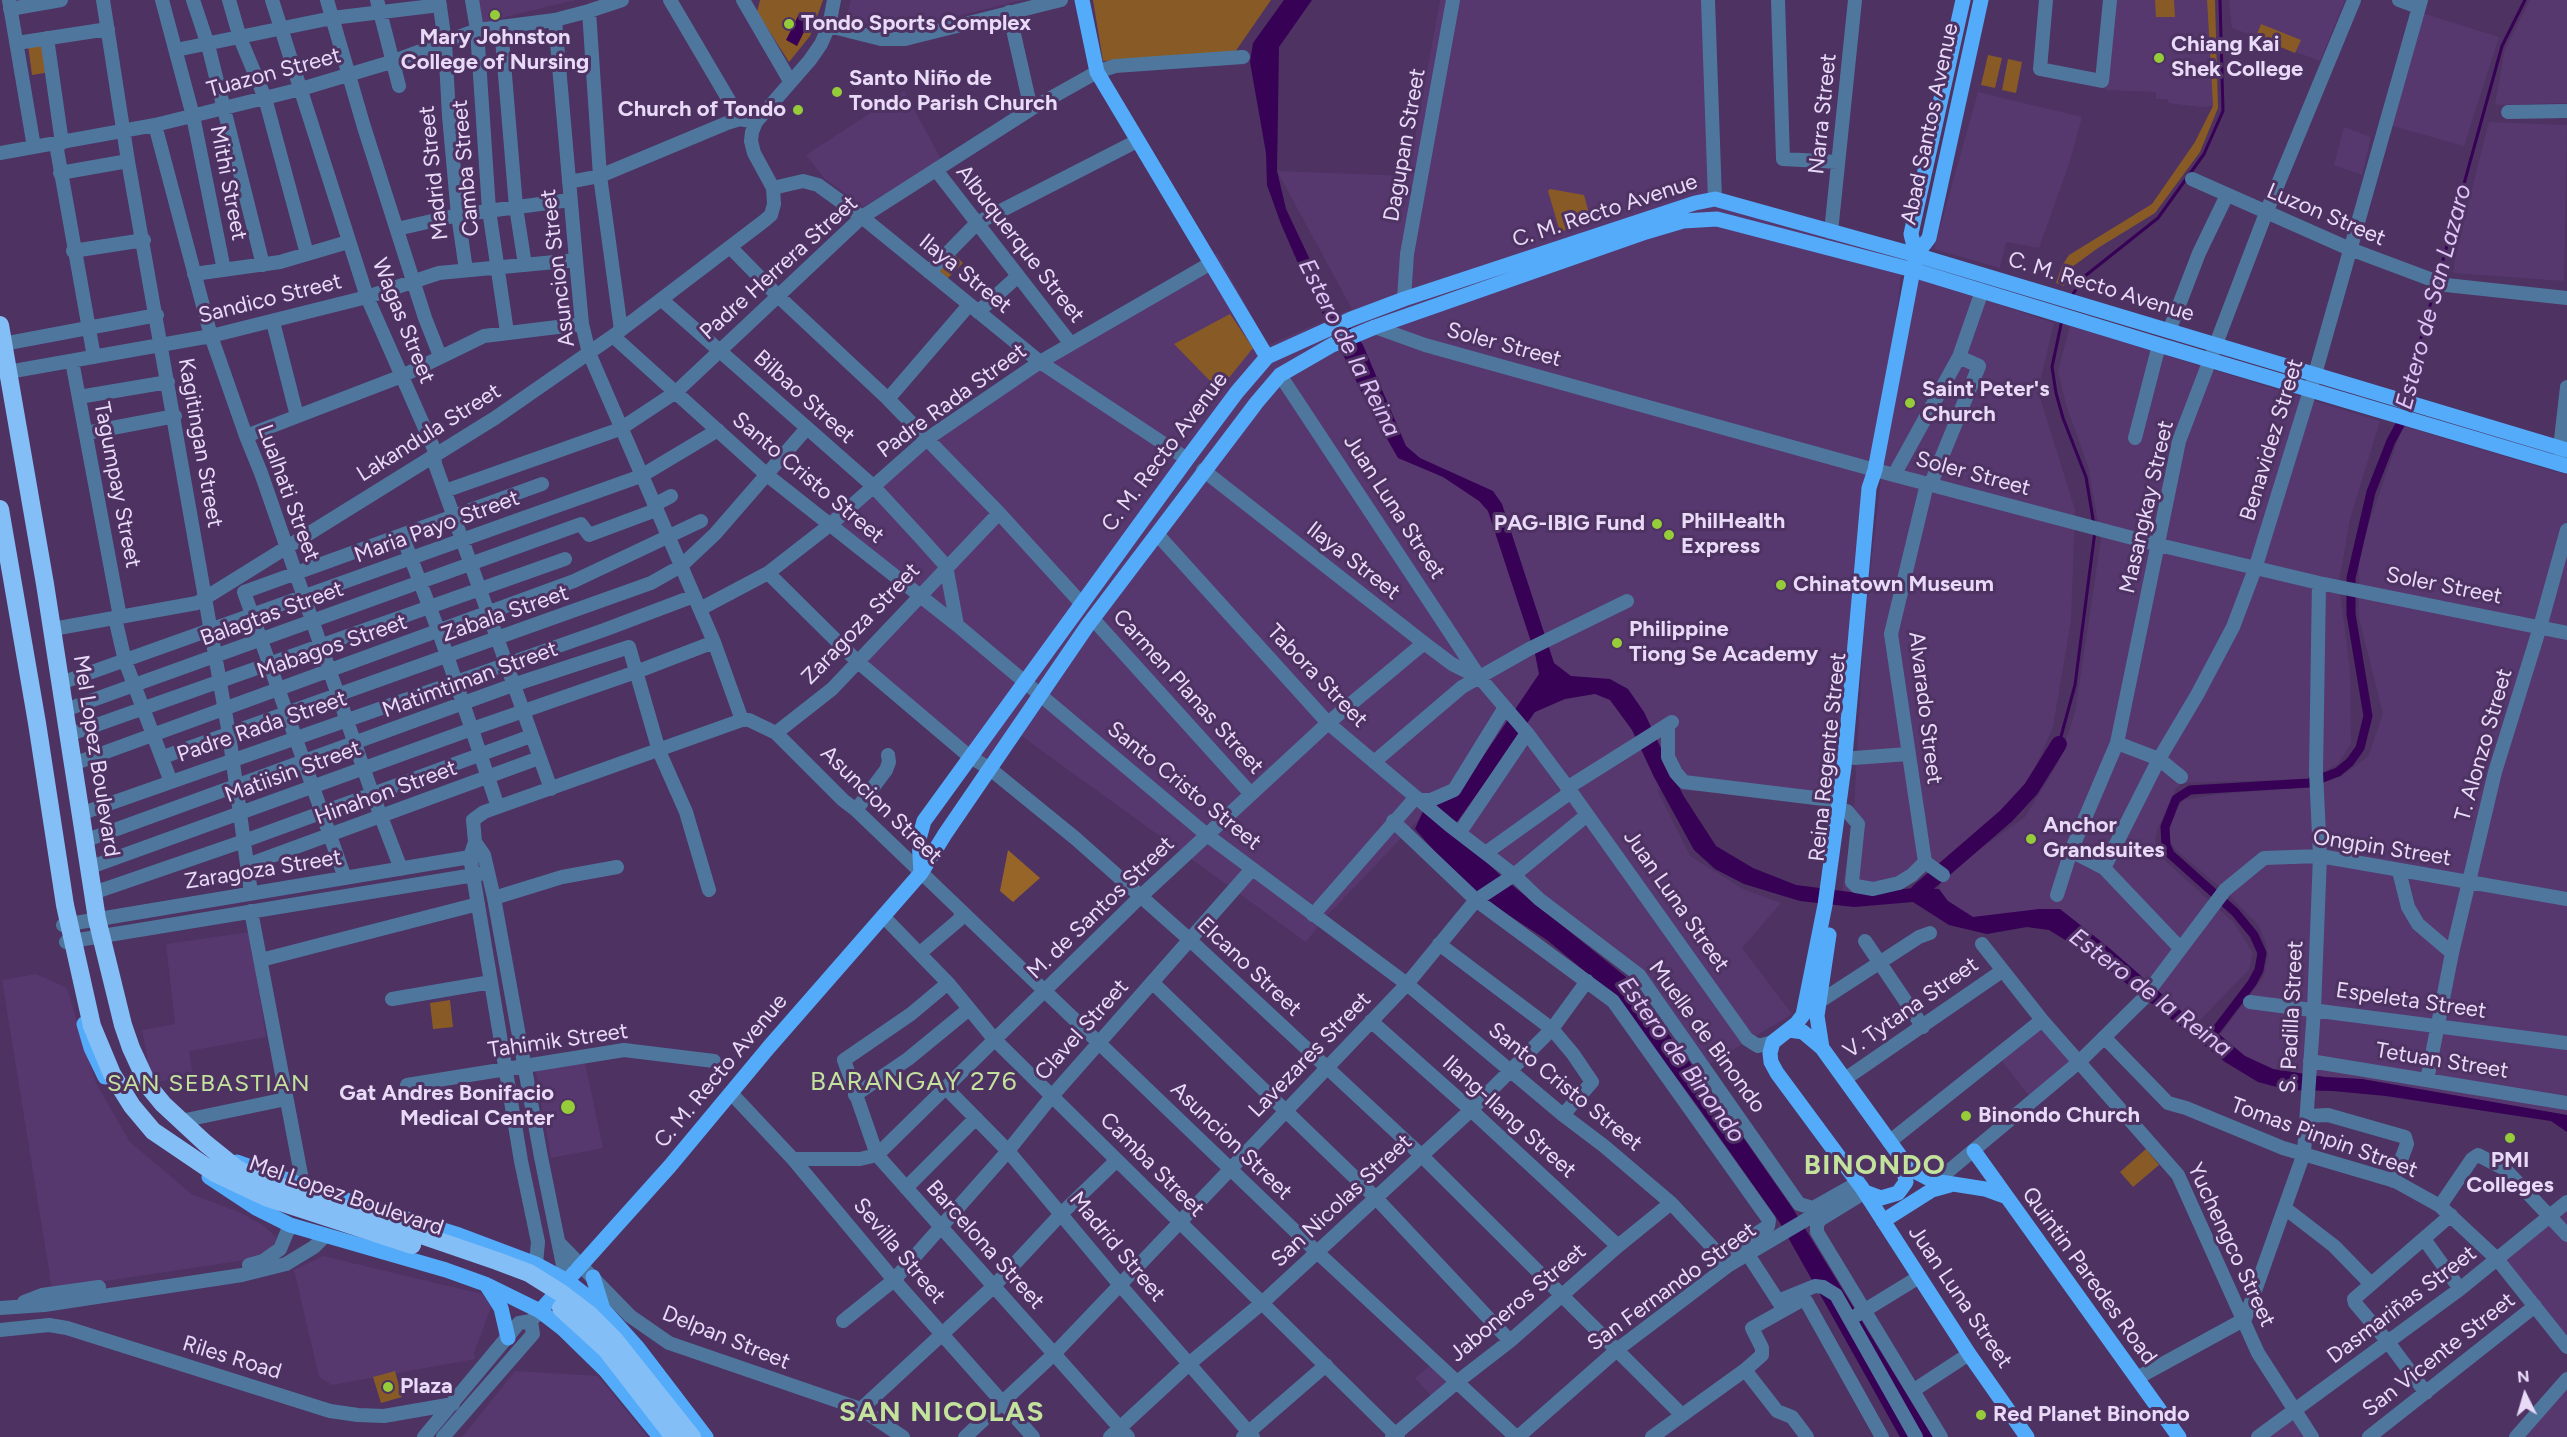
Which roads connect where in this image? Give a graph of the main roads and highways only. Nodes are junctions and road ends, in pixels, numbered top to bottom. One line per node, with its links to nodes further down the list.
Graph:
1 (1082, 0): 6 (main road)
2 (1963, 0): 4 (main road, Abad Santos Avenue)
3 (1981, 0): 4 (main road, Abad Santos Avenue)
4 (1915, 263): 6 (main road, C. M. Recto Avenue); 7 (main road, C. M. Recto Avenue); 7 (main road, C. M. Recto Avenue); 9 (main road, Reina Regente Street); 13 (main road, C. M. Recto Avenue)
5 (0, 325): 21 (highway, Mel Lopez Boulevard)
6 (1267, 357): 12 (main road, C. M. Recto Avenue)
7 (2389, 404): 8 (main road, C. M. Recto Avenue)
8 (2565, 457)
9 (1875, 470): 11 (main road, Reina Regente Street); 11 (main road, Reina Regente Street)
10 (0, 509): 16 (highway, Mel Lopez Boulevard)
11 (1841, 804): 15 (main road, Reina Regente Street)
12 (924, 821): 13 (main road); 14 (main road, C. M. Recto Avenue)
13 (945, 834): 14 (main road, C. M. Recto Avenue)
14 (921, 873): 29 (main road, C. M. Recto Avenue)
15 (1829, 905): 17 (main road, Reina Regente Street); 18 (main road, Reina Regente Street)
16 (68, 928): 24 (highway, Mel Lopez Boulevard); 30 (main road, Mel Lopez Boulevard)
17 (1789, 1030): 18 (main road); 23 (main road, Juan Luna Street)
18 (1822, 1048): 20 (main road, Quintin Paredes Road)
19 (1974, 1151): 25 (main road)
20 (1900, 1156): 22 (main road, Quintin Paredes Road); 23 (main road)
21 (224, 1157): 24 (highway, Mel Lopez Boulevard); 27 (main road, Mel Lopez Boulevard)
22 (1953, 1184): 25 (main road, Quintin Paredes Road); 26 (main road)
23 (1863, 1190): 26 (main road, Juan Luna Street)
24 (270, 1192): 35 (highway, Mel Lopez Boulevard); 36 (highway, Mel Lopez Boulevard)
25 (2007, 1197): 39 (main road, Quintin Paredes Road)
26 (1883, 1221): 38 (main road, Juan Luna Street)
27 (493, 1247): 29 (main road, Mel Lopez Boulevard); 30 (main road)
28 (593, 1278): 31 (main road)
29 (566, 1280): 31 (main road, Mel Lopez Boulevard); 32 (main road, C. M. Recto Avenue)
30 (483, 1283): 32 (main road, Mel Lopez Boulevard); 33 (main road)
31 (603, 1310): 37 (main road, Mel Lopez Boulevard)
32 (535, 1316): 34 (main road, Mel Lopez Boulevard)
33 (508, 1338)
34 (660, 1437)
35 (674, 1437)
36 (692, 1437)
37 (706, 1437)
38 (2027, 1437)
39 (2179, 1437)

